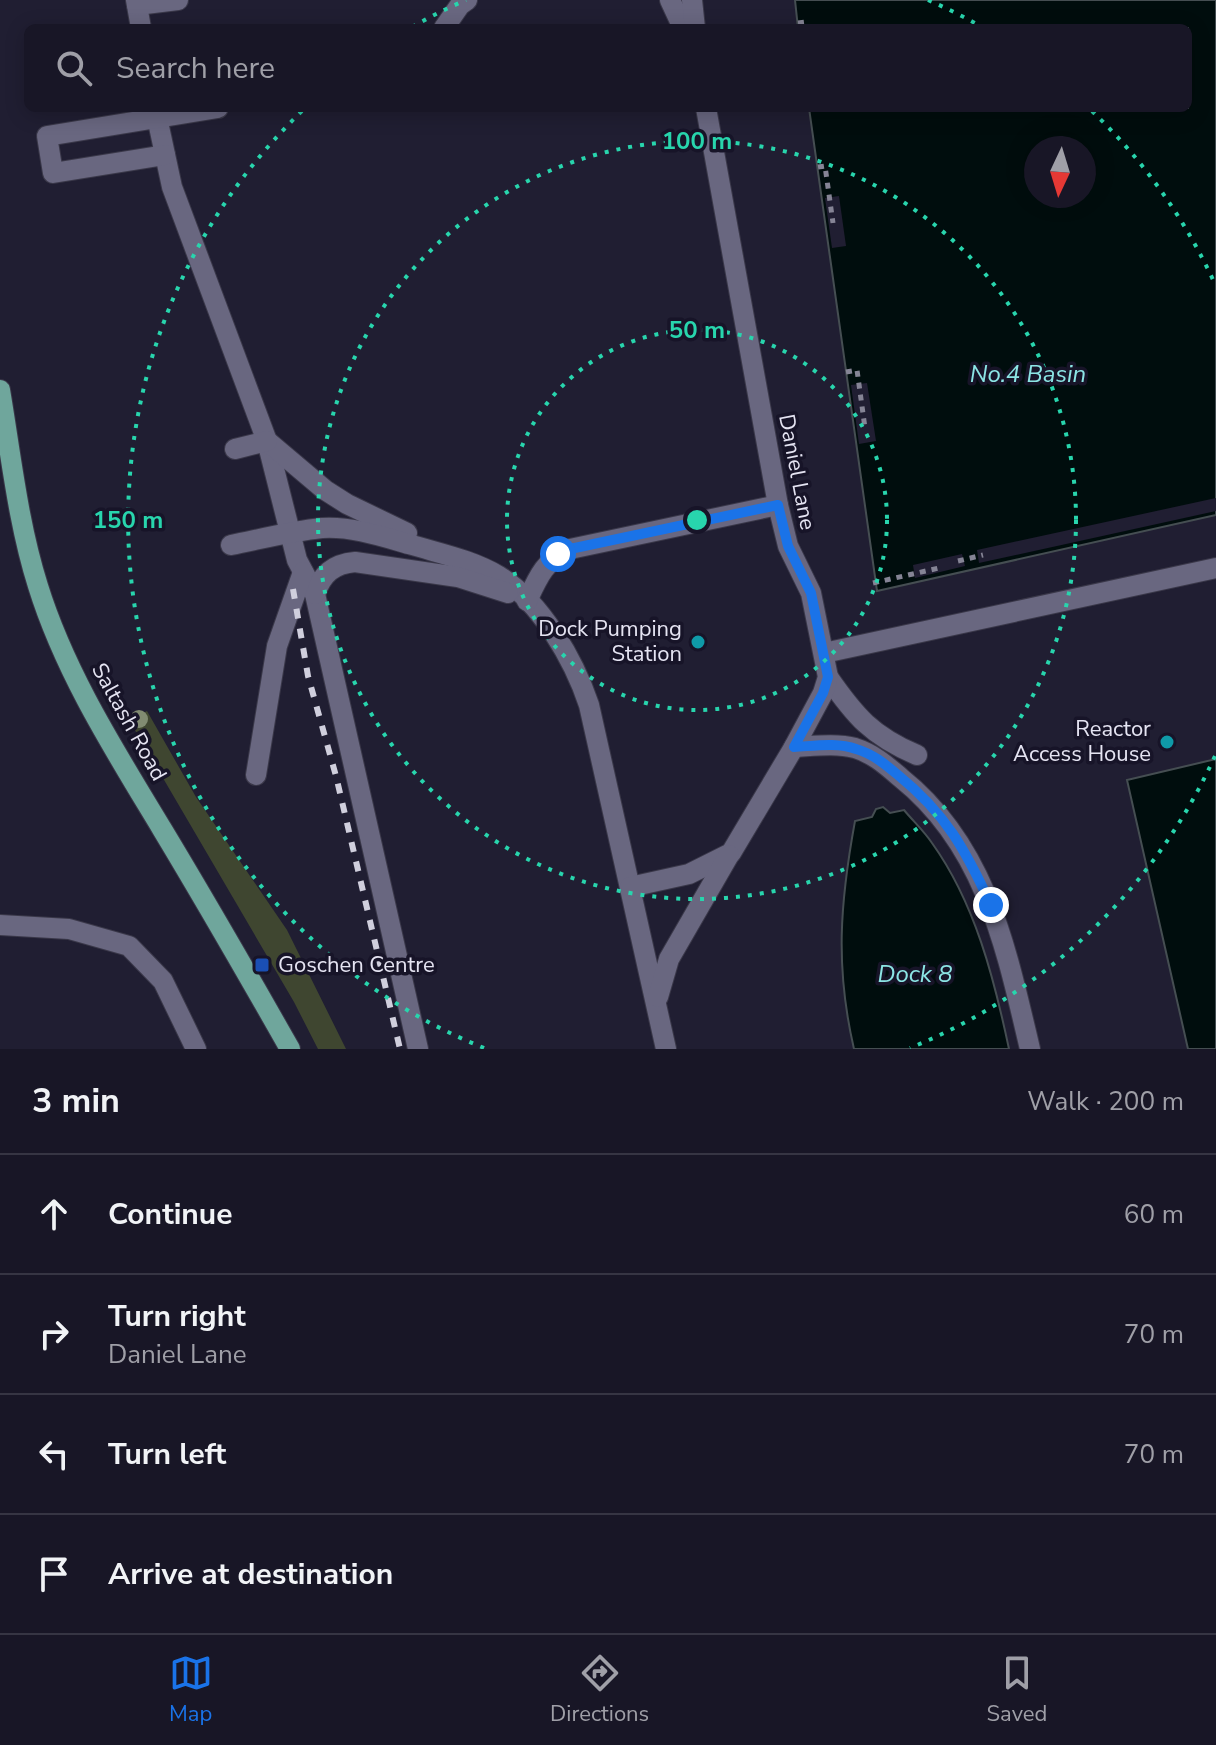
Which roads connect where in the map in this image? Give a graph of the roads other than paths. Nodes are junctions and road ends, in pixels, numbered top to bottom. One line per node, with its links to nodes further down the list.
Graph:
1 (178, 0): 5 (lane)
2 (467, 0): 7 (lane)
3 (670, 0): 8 (lane)
4 (692, 0): 9 (lane)
5 (136, 3): 6 (lane)
6 (140, 24)
7 (447, 24)
8 (681, 24)
9 (695, 24)
10 (707, 112): 17 (lane, Daniel Lane)
11 (156, 113): 12 (lane); 12 (lane)
12 (165, 155): 14 (lane)
13 (0, 390): 16 (main road, Saltash Road)
14 (267, 441): 15 (lane); 18 (lane); 20 (lane)
15 (235, 449)
16 (8, 488): 35 (main road, Saltash Road)
17 (778, 505): 24 (lane); 25 (lane, Daniel Lane)
18 (291, 534): 19 (lane); 20 (lane); 22 (lane)
19 (231, 545)
20 (473, 563): 24 (lane)
21 (1216, 568): 25 (lane)
22 (303, 572): 23 (lane); 29 (lane)
23 (315, 594): 24 (lane); 36 (lane)
24 (527, 601): 31 (lane)
25 (824, 653): 26 (lane, Daniel Lane)
26 (828, 677): 27 (lane); 28 (lane)
27 (794, 747): 28 (lane); 30 (lane)
28 (853, 747): 38 (lane)
29 (256, 775)
30 (731, 853): 31 (lane); 33 (lane)
31 (630, 887): 33 (lane)
32 (0, 925): 34 (lane)
33 (656, 1005): 37 (lane)
34 (196, 1049)
35 (290, 1049)
36 (418, 1049)
37 (666, 1049)
38 (1030, 1049)

